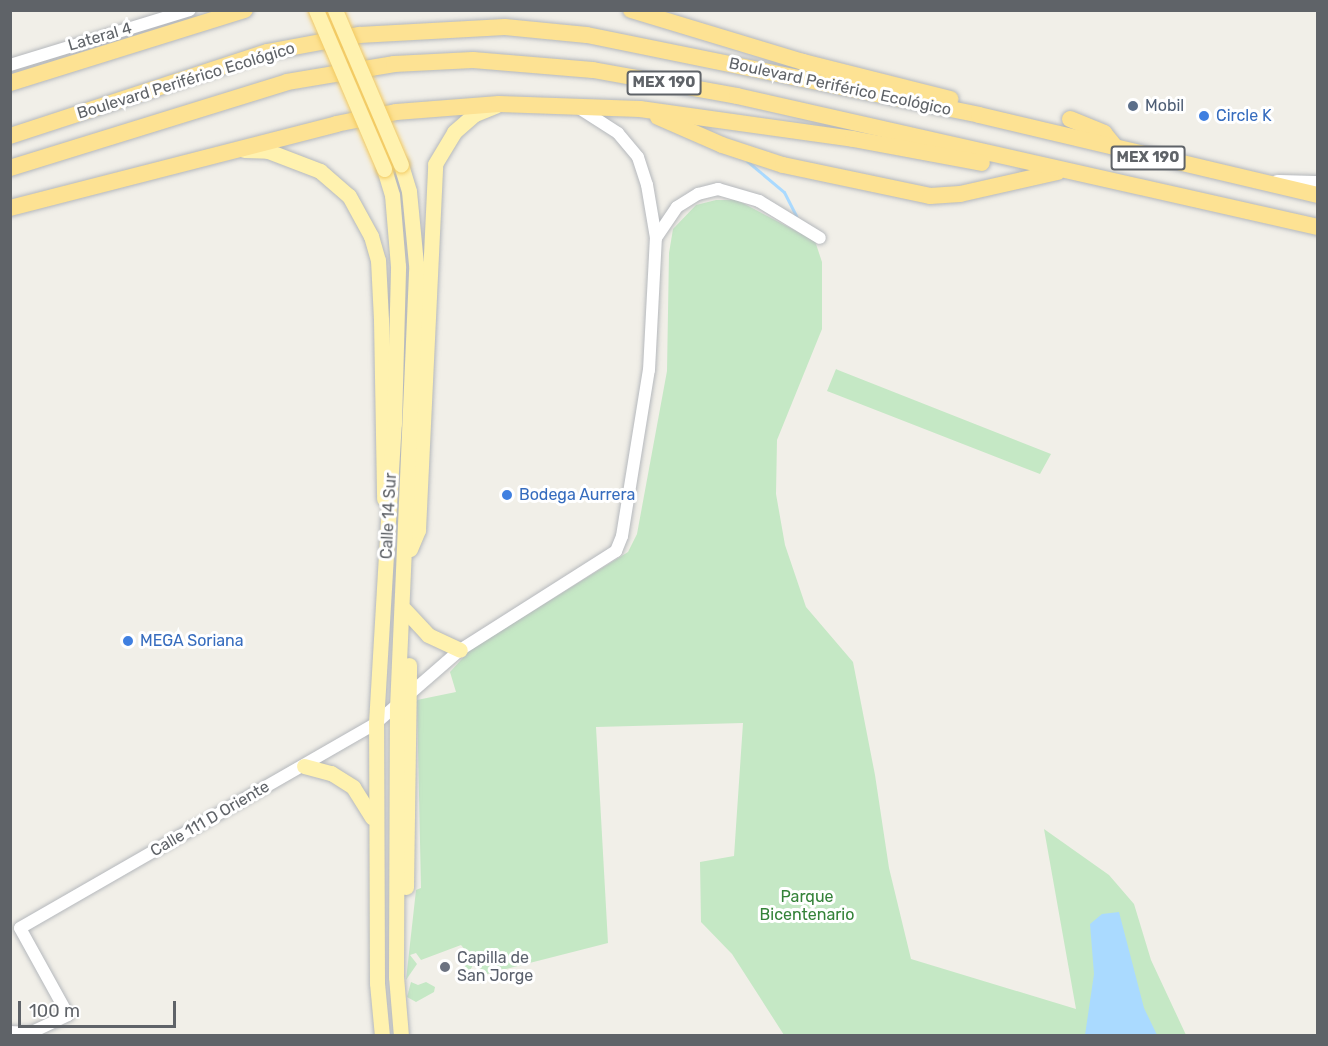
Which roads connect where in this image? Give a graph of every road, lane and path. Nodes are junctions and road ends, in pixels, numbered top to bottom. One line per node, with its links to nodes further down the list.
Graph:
1 (190, 10): 6 (street, Lateral 4)
2 (245, 10): 8 (highway)
3 (316, 10): 28 (main road, Calle 14 Sur, bridge)
4 (335, 10): 29 (main road, Calle 14 Sur, bridge)
5 (631, 10): 13 (highway)
6 (46, 52): 7 (street, Lateral 4); 8 (street)
7 (10, 64)
8 (51, 70): 9 (highway)
9 (10, 83)
10 (499, 104): 11 (highway); 16 (highway); 29 (main road)
11 (573, 105): 12 (highway); 26 (street, Calle 111 D Oriente)
12 (640, 109): 18 (highway); 20 (highway)
13 (979, 115): 15 (highway, Boulevard Periférico Ecológico / MEX 190); 17 (highway, Boulevard Periférico Ecológico / MEX 190)
14 (1070, 119): 17 (highway)
15 (10, 136)
16 (244, 150): 24 (highway); 28 (main road)
17 (1118, 150): 21 (highway, Boulevard Periférico Ecológico / MEX 190)
18 (1034, 164): 19 (highway, Boulevard Periférico Ecológico / MEX 190); 20 (highway, Boulevard Periférico Ecológico / MEX 190)
19 (10, 168)
20 (1061, 171): 25 (highway, Boulevard Periférico Ecológico / MEX 190)
21 (1259, 182): 22 (street); 23 (highway, Boulevard Periférico Ecológico / MEX 190)
22 (1317, 182)
23 (1317, 195)
24 (10, 208)
25 (1317, 227)
26 (656, 238): 27 (street); 31 (street, Calle 111 D Oriente)
27 (820, 238)
28 (389, 517): 34 (main road, Calle 14 Sur)
29 (406, 557): 30 (main road, Calle 14 Sur)
30 (404, 615): 31 (main road); 32 (main road); 33 (main road, Calle 14 Sur)
31 (460, 650): 32 (street, Calle 111 D Oriente)
32 (409, 696): 33 (street, Calle 111 D Oriente); 37 (main road)
33 (397, 708): 34 (street, Calle 111 D Oriente); 37 (main road, Calle 14 Sur)
34 (376, 723): 35 (street, Calle 111 D Oriente); 36 (main road, Calle 14 Sur)
35 (304, 766): 36 (main road); 38 (street, Calle 111 D Oriente)
36 (375, 827): 39 (main road, Calle 14 Sur)
37 (396, 936): 40 (main road, Calle 14 Sur)
38 (10, 1032)
39 (382, 1035)
40 (400, 1035)

